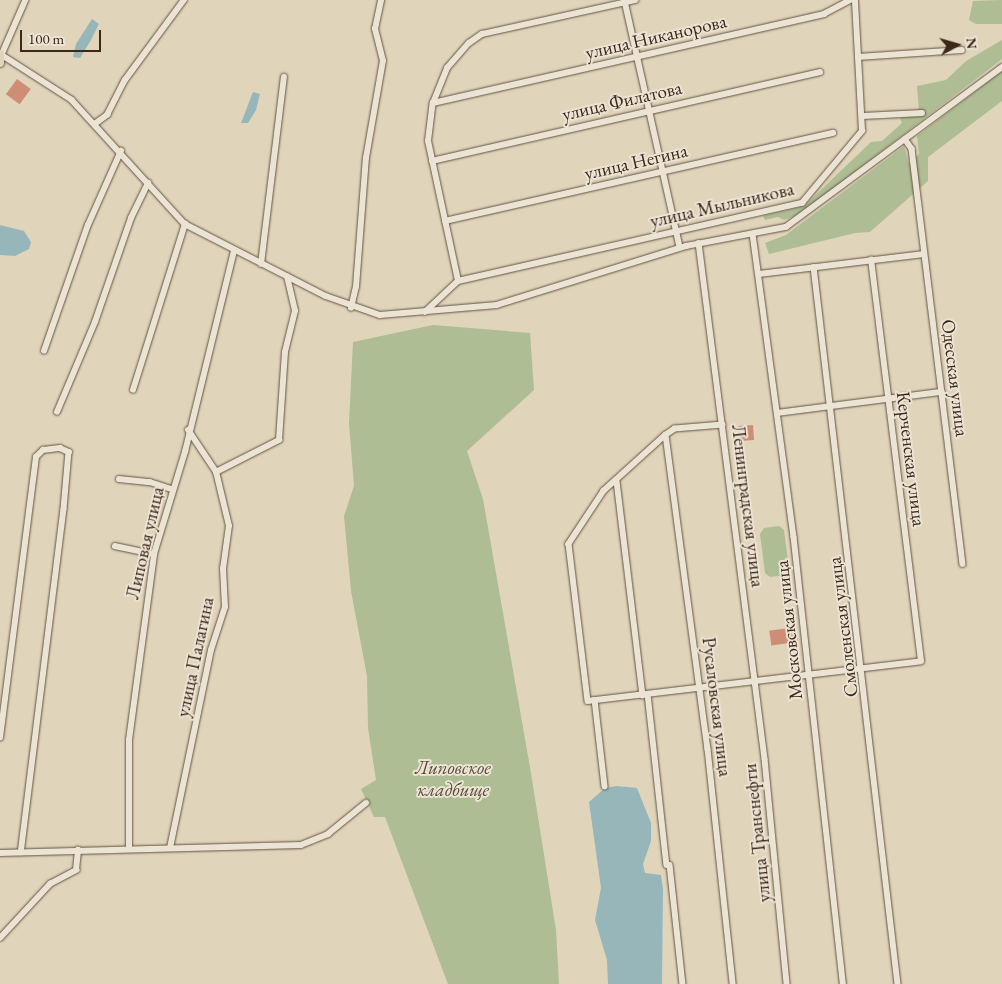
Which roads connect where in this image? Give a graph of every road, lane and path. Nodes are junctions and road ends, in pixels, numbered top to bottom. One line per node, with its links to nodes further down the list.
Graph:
1 (26, 0): 10 (street)
2 (184, 0): 19 (street)
3 (380, 0): 41 (street)
4 (635, 0): 7 (street)
5 (850, 0): 9 (street, улица Никанорова)
6 (855, 0): 11 (street, улица Мыльникова)
7 (625, 1): 9 (street); 15 (street)
8 (962, 50): 11 (street)
9 (637, 56): 15 (street, улица Никанорова); 16 (street)
10 (1, 57): 19 (street)
11 (858, 57): 18 (street, улица Мыльникова)
12 (1002, 68): 21 (street)
13 (820, 72): 16 (street, улица Филатова)
14 (284, 76): 35 (street)
15 (433, 103): 23 (street)
16 (650, 111): 23 (street, улица Филатова); 24 (street)
17 (922, 113): 18 (street)
18 (863, 116): 28 (street, улица Мыльникова)
19 (96, 123): 22 (street)
20 (833, 132): 24 (street, улица Негина)
21 (906, 140): 29 (street); 33 (street, Одесская улица)
22 (121, 151): 25 (street); 44 (street)
23 (432, 161): 26 (street)
24 (663, 172): 26 (street, улица Негина); 28 (street)
25 (148, 183): 27 (street); 49 (street)
26 (445, 220): 39 (street)
27 (185, 224): 32 (street); 45 (street)
28 (676, 232): 31 (street); 39 (street, улица Мыльникова)
29 (753, 234): 30 (street); 37 (street, Московская улица)
30 (699, 243): 31 (street); 51 (street, Ленинградская улица)
31 (680, 247): 42 (street)
32 (234, 251): 35 (street); 52 (street, Липовая улица)
33 (924, 254): 34 (street); 46 (street, Одесская улица)
34 (871, 260): 36 (street); 47 (street, Керченская улица)
35 (261, 264): 38 (street)
36 (814, 267): 37 (street); 48 (street, Смоленская улица)
37 (759, 274): 50 (street, Московская улица)
38 (287, 277): 41 (street); 54 (street)
39 (458, 281): 40 (street)
40 (437, 303): 42 (street); 43 (street)
41 (351, 308): 43 (street)
42 (439, 312): 43 (street)
43 (423, 313)
44 (44, 351)
45 (133, 390)
46 (942, 392): 47 (street); 60 (street, Одесская улица)
47 (888, 398): 48 (street); 61 (street, Керченская улица)
48 (831, 405): 50 (street); 61 (street, Смоленская улица)
49 (57, 412)
50 (777, 413): 62 (street, Московская улица)
51 (723, 425): 53 (street); 63 (street, Ленинградская улица)
52 (188, 430): 54 (street, улица Палагина); 57 (street, Липовая улица)
53 (666, 435): 56 (street); 64 (street, Русаловская улица)
54 (216, 472): 71 (street, улица Палагина)
55 (119, 479): 57 (street)
56 (617, 481): 65 (street); 66 (street)
57 (172, 489): 59 (street, Липовая улица)
58 (115, 546): 59 (street)
59 (154, 554): 70 (street, Липовая улица)
60 (963, 564)
61 (863, 667): 62 (street); 80 (street, Смоленская улица)
62 (809, 674): 63 (street); 79 (street, Московская улица)
63 (755, 680): 64 (street); 78 (street, улица Транснефти)
64 (700, 688): 65 (street); 77 (street, Русаловская улица)
65 (646, 694): 66 (street); 76 (street)
66 (595, 700): 68 (street)
67 (0, 738): 73 (street)
68 (605, 786)
69 (366, 803): 71 (street)
70 (129, 848): 71 (street); 72 (street)
71 (170, 848)
72 (78, 850): 73 (street); 75 (street)
73 (21, 852): 74 (street)
74 (0, 853)
75 (0, 938)
76 (683, 984)
77 (733, 984)
78 (787, 984)
79 (843, 984)
80 (898, 984)

